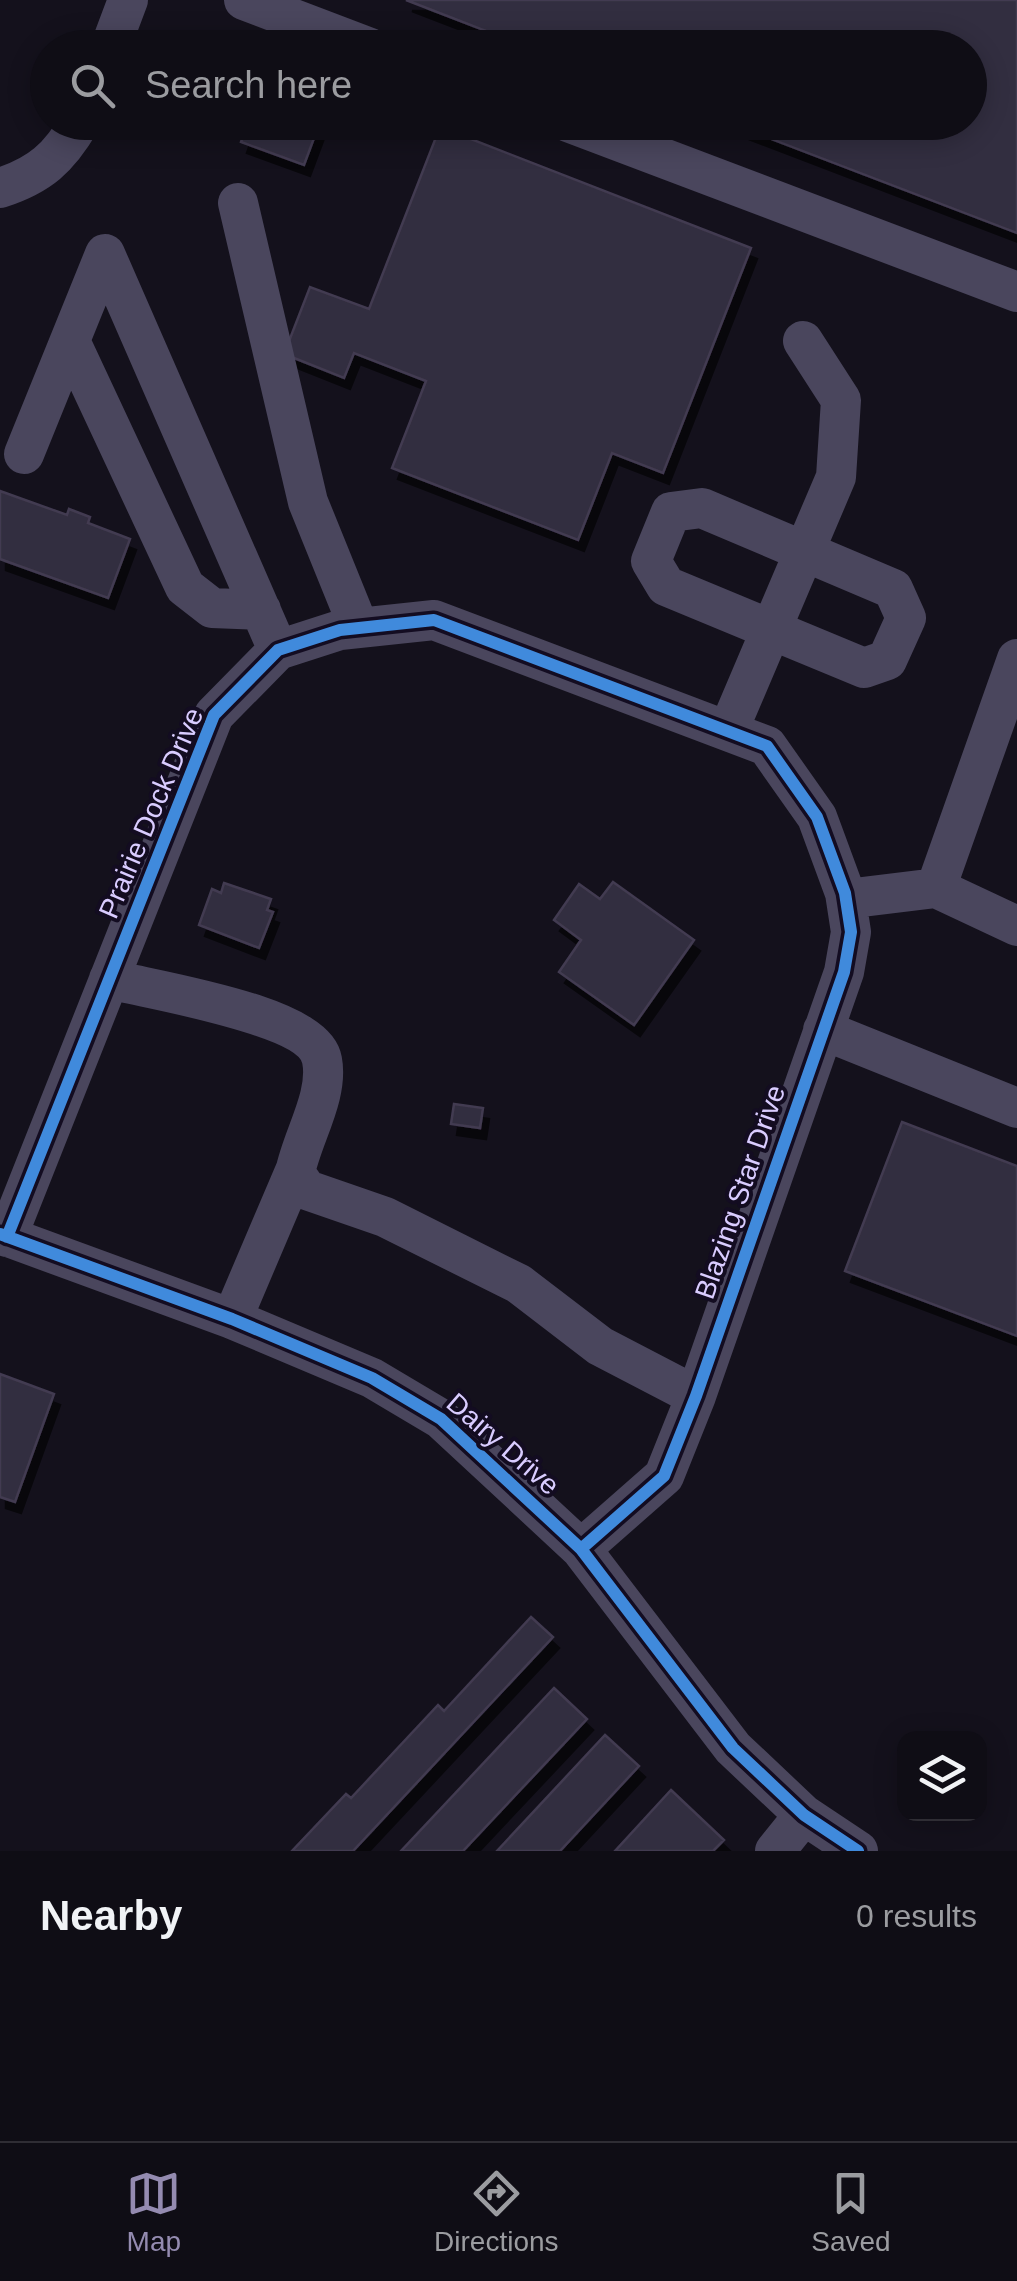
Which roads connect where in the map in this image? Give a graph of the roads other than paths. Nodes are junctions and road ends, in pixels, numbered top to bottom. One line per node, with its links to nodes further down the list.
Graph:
1 (128, 0): 3 (street)
2 (255, 2): 4 (street)
3 (117, 30)
4 (325, 30)
5 (70, 140): 7 (street)
6 (616, 140): 9 (street)
7 (0, 188)
8 (238, 203): 15 (street)
9 (1017, 292)
10 (70, 341): 12 (street); 14 (street); 14 (street)
11 (802, 341): 13 (street)
12 (24, 454)
13 (805, 552): 16 (street); 16 (street); 16 (street)
14 (261, 610): 17 (street)
15 (359, 628): 17 (street); 19 (street)
16 (772, 629): 19 (street)
17 (278, 650): 23 (street, Prairie Dock Drive)
18 (1017, 659): 20 (street)
19 (728, 731): 21 (street, Blazing Star Drive)
20 (936, 888): 21 (street); 22 (street)
21 (846, 899): 24 (street, Blazing Star Drive)
22 (1017, 926)
23 (109, 979): 26 (street); 27 (street, Prairie Dock Drive)
24 (823, 1030): 25 (street); 29 (street, Blazing Star Drive)
25 (1017, 1108)
26 (295, 1171): 28 (street); 29 (street)
27 (4, 1236): 28 (street, Dairy Drive)
28 (232, 1319): 30 (street, Dairy Drive)
29 (696, 1396): 30 (street, Blazing Star Drive)
30 (581, 1548): 31 (street, Dairy Drive)
31 (804, 1815): 32 (street); 33 (street, Dairy Drive)
32 (775, 1851)
33 (858, 1851)

